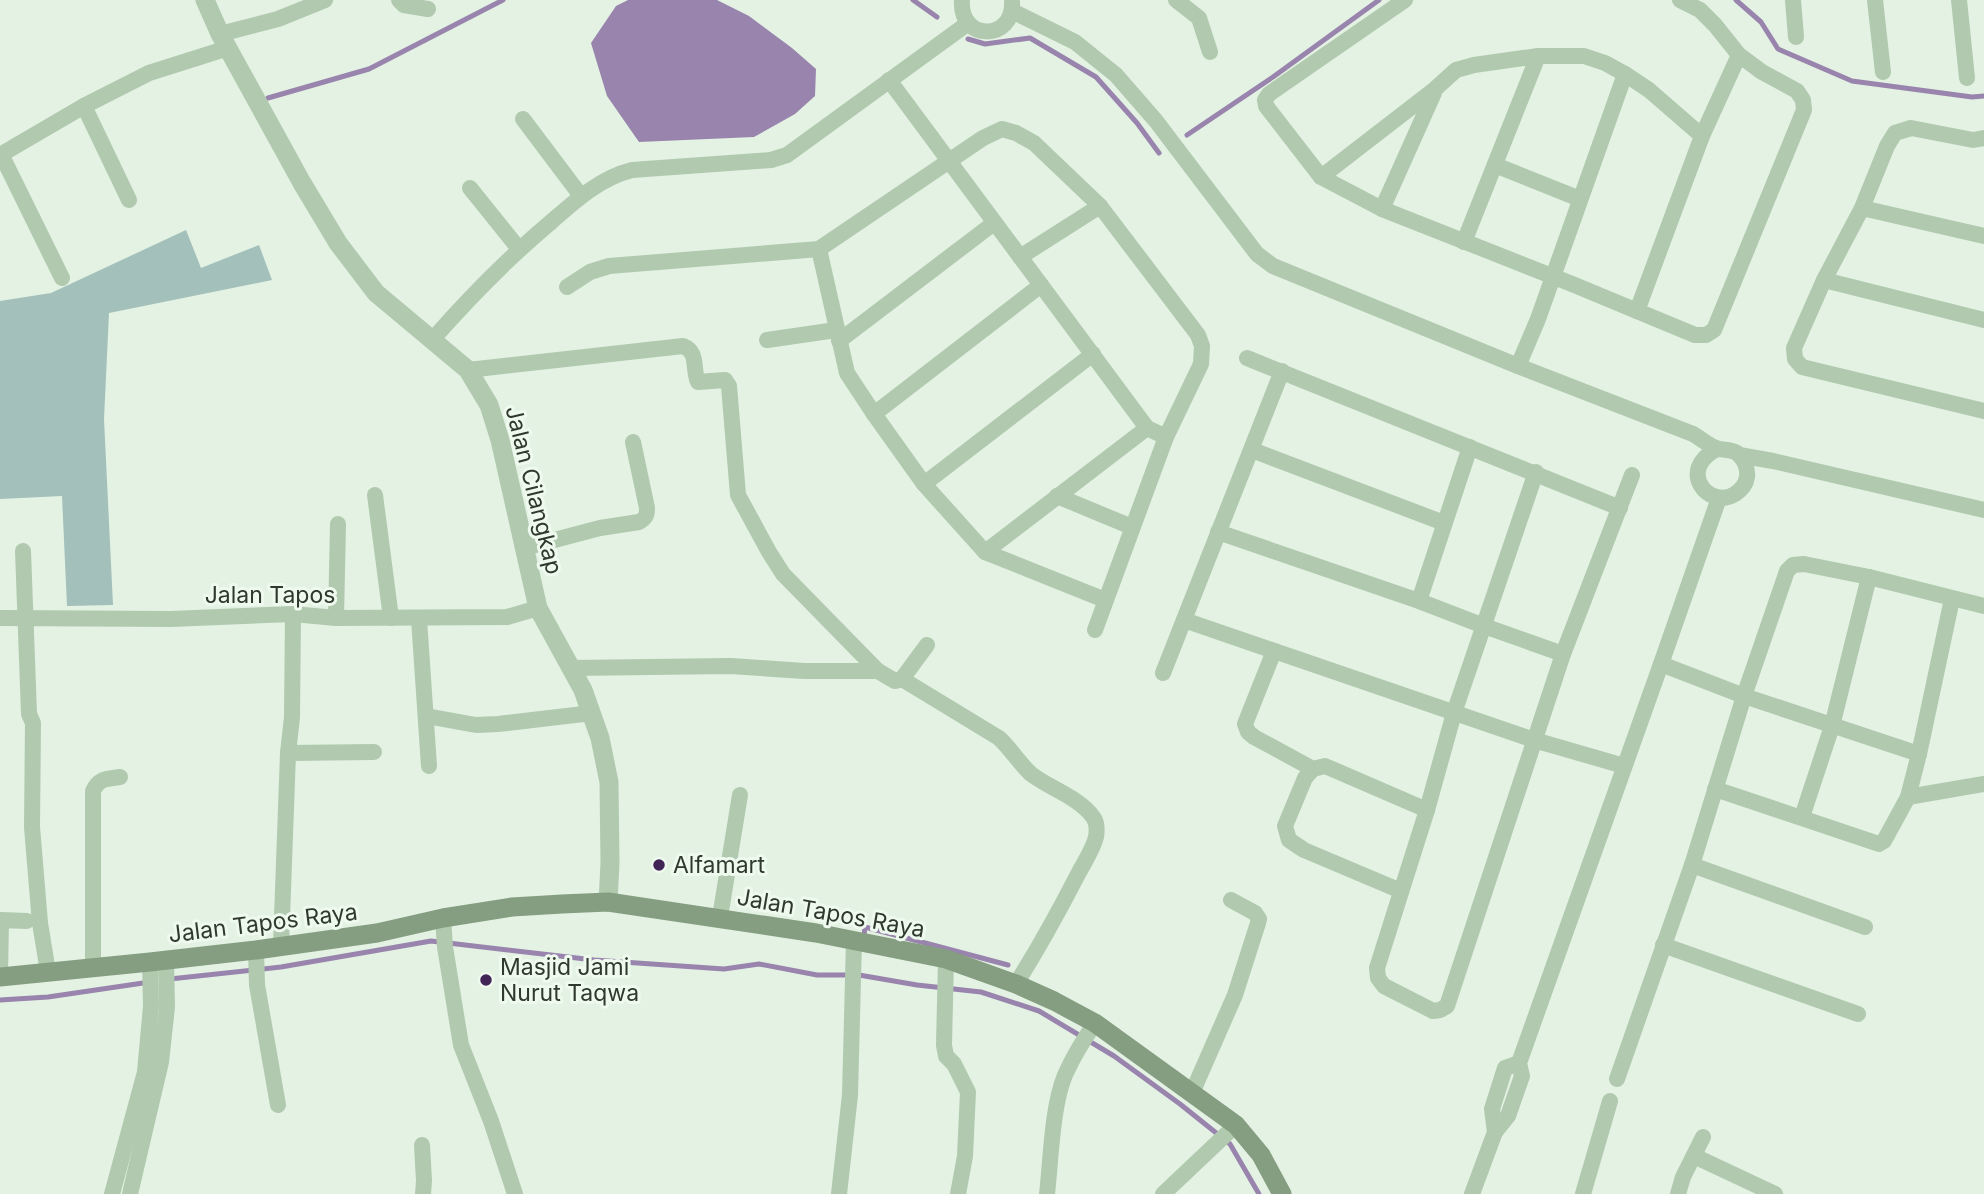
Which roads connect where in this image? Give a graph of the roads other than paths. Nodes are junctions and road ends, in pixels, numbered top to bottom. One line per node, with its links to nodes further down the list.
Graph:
1 (205, 0): 15 (street, Jalan Cilangkap)
2 (325, 0): 15 (street)
3 (399, 0): 12 (street)
4 (962, 0): 13 (street)
5 (1176, 0): 16 (street)
6 (1405, 0): 31 (street)
7 (1680, 0): 17 (street)
8 (1793, 0): 14 (street)
9 (1875, 0): 19 (street)
10 (1959, 0): 21 (street)
11 (1012, 5): 13 (street); 57 (street)
12 (428, 9)
13 (967, 23): 22 (street)
14 (1796, 37)
15 (224, 41): 24 (street); 53 (street, Jalan Cilangkap)
16 (1210, 52)
17 (1739, 55): 26 (street); 50 (street)
18 (1538, 56): 20 (street); 23 (street); 30 (street)
19 (1882, 72)
20 (1625, 74): 26 (street); 34 (street)
21 (1966, 78)
22 (889, 80): 29 (street); 33 (street)
23 (1436, 89): 31 (street); 38 (street)
24 (84, 106): 28 (street); 35 (street)
25 (523, 119): 33 (street)
26 (1702, 136): 50 (street)
27 (1984, 138): 37 (street)
28 (1, 155): 45 (street)
29 (949, 160): 36 (street); 39 (street); 42 (street)
30 (1494, 165): 34 (street); 41 (street)
31 (1321, 177): 38 (street)
32 (470, 188): 43 (street)
33 (581, 197): 43 (street)
34 (1580, 199): 46 (street)
35 (129, 200)
36 (1100, 206): 44 (street); 63 (street)
37 (1862, 208): 40 (street); 47 (street)
38 (1382, 209): 41 (street)
39 (994, 223): 44 (street); 52 (street)
40 (1983, 235)
41 (1464, 242): 46 (street)
42 (818, 248): 49 (street); 52 (street)
43 (519, 249): 53 (street)
44 (1020, 257): 48 (street)
45 (62, 278)
46 (1553, 278): 50 (street); 57 (street)
47 (1824, 280): 51 (street); 60 (street)
48 (1041, 285): 55 (street); 61 (street)
49 (566, 286)
50 (1637, 311)
51 (1984, 320)
52 (838, 335): 54 (street); 61 (street)
53 (432, 340): 58 (street, Jalan Cilangkap)
54 (767, 340)
55 (1093, 354): 62 (street); 71 (street)
56 (1247, 358): 59 (street)
57 (1518, 366): 66 (street)
58 (468, 370): 81 (street, Jalan Cilangkap); 104 (street)
59 (1282, 371): 65 (street); 67 (street)
60 (1984, 411)
61 (874, 414): 71 (street)
62 (1147, 428): 63 (street); 73 (street)
63 (1166, 437): 79 (street)
64 (633, 442): 81 (street)
65 (1469, 447): 69 (street); 77 (street)
66 (1717, 449): 68 (street); 74 (street)
67 (1252, 450): 77 (street); 80 (street)
68 (1739, 455): 74 (street); 76 (street)
69 (1536, 472): 75 (street); 97 (street)
70 (1632, 475): 75 (street)
71 (924, 484): 83 (street)
72 (375, 495): 94 (street)
73 (1058, 496): 79 (street); 83 (street)
74 (1719, 498): 102 (street)
75 (1620, 508): 101 (street)
76 (1984, 510)
77 (1444, 523): 87 (street)
78 (338, 524): 93 (street)
79 (1132, 527): 86 (street)
80 (1217, 532): 87 (street); 96 (street)
81 (524, 548): 89 (street, Jalan Cilangkap)
82 (23, 551): 91 (street)
83 (985, 552): 86 (street)
84 (1869, 577): 85 (street); 107 (street); 111 (street)
85 (1952, 598): 88 (street); 115 (street)
86 (1105, 600): 98 (street)
87 (1419, 601): 97 (street)
88 (1984, 606)
89 (538, 608): 95 (street, Jalan Tapos); 103 (street, Jalan Cilangkap)
90 (293, 614): 91 (street, Jalan Tapos); 93 (street, Jalan Tapos); 114 (street)
91 (25, 617): 92 (street, Jalan Tapos); 140 (street)
92 (0, 618)
93 (336, 618): 94 (street, Jalan Tapos)
94 (391, 618): 95 (street, Jalan Tapos)
95 (419, 619): 110 (street)
96 (1184, 620): 100 (street); 105 (street)
97 (1484, 626): 101 (street); 109 (street)
98 (1095, 630)
99 (927, 645): 106 (street)
100 (1274, 651): 109 (street); 118 (street)
101 (1563, 654): 112 (street)
102 (1661, 664): 107 (street); 117 (street)
103 (570, 668): 104 (street); 108 (street, Jalan Cilangkap)
104 (878, 671): 106 (street)
105 (1163, 673)
106 (902, 679): 143 (street)
107 (1744, 696): 111 (street); 121 (street)
108 (592, 713): 110 (street); 129 (street, Jalan Cilangkap)
109 (1454, 713): 112 (street); 124 (street)
110 (426, 716): 116 (street)
111 (1832, 726): 115 (street); 125 (street)
112 (1534, 740): 117 (street); 127 (street)
113 (374, 752): 114 (street)
114 (288, 754): 135 (street)
115 (1919, 754): 123 (street)
116 (429, 766)
117 (1624, 766): 164 (street)
118 (1313, 769): 124 (street); 127 (street)
119 (120, 777): 138 (street)
120 (1984, 784): 123 (street)
121 (1715, 789): 125 (street); 126 (street)
122 (740, 795): 130 (street)
123 (1908, 797): 125 (street)
124 (1426, 810): 127 (street)
125 (1802, 817)
126 (1692, 865): 132 (street); 136 (street)
127 (1401, 891)
128 (1231, 900): 148 (street)
129 (608, 902): 130 (main road, Jalan Tapos Raya); 133 (main road, Jalan Tapos Raya)
130 (720, 917): 134 (main road, Jalan Tapos Raya)
131 (27, 920): 142 (street)
132 (1865, 927)
133 (444, 932): 135 (main road, Jalan Tapos Raya); 158 (street)
134 (854, 940): 141 (main road, Jalan Tapos Raya); 159 (street)
135 (281, 945): 137 (main road, Jalan Tapos Raya)
136 (1663, 945): 144 (street); 147 (street)
137 (256, 958): 139 (main road, Jalan Tapos Raya); 150 (street)
138 (93, 968): 139 (main road, Jalan Tapos Raya); 140 (main road, Jalan Tapos Raya)
139 (158, 968): 146 (street)
140 (48, 972): 142 (main road, Jalan Tapos Raya)
141 (946, 976): 143 (main road, Jalan Tapos Raya); 160 (street)
142 (0, 977)
143 (1016, 984): 145 (main road, Jalan Tapos Raya)
144 (1858, 1014)
145 (1093, 1026): 148 (main road, Jalan Tapos Raya); 161 (street)
146 (155, 1048): 155 (street); 156 (street)
147 (1618, 1079)
148 (1192, 1093): 151 (main road, Jalan Tapos Raya)
149 (1610, 1101): 165 (street)
150 (278, 1105)
151 (1227, 1134): 162 (street); 163 (main road, Jalan Tapos Raya)
152 (1703, 1137): 154 (street)
153 (422, 1145): 157 (street)
154 (1694, 1156): 166 (street); 167 (street)
155 (112, 1194)
156 (130, 1194)
157 (423, 1194)
158 (515, 1194)
159 (839, 1194)
160 (958, 1194)
161 (1047, 1194)
162 (1163, 1194)
163 (1282, 1194)
164 (1472, 1194)
165 (1583, 1194)
166 (1678, 1194)
167 (1775, 1194)

